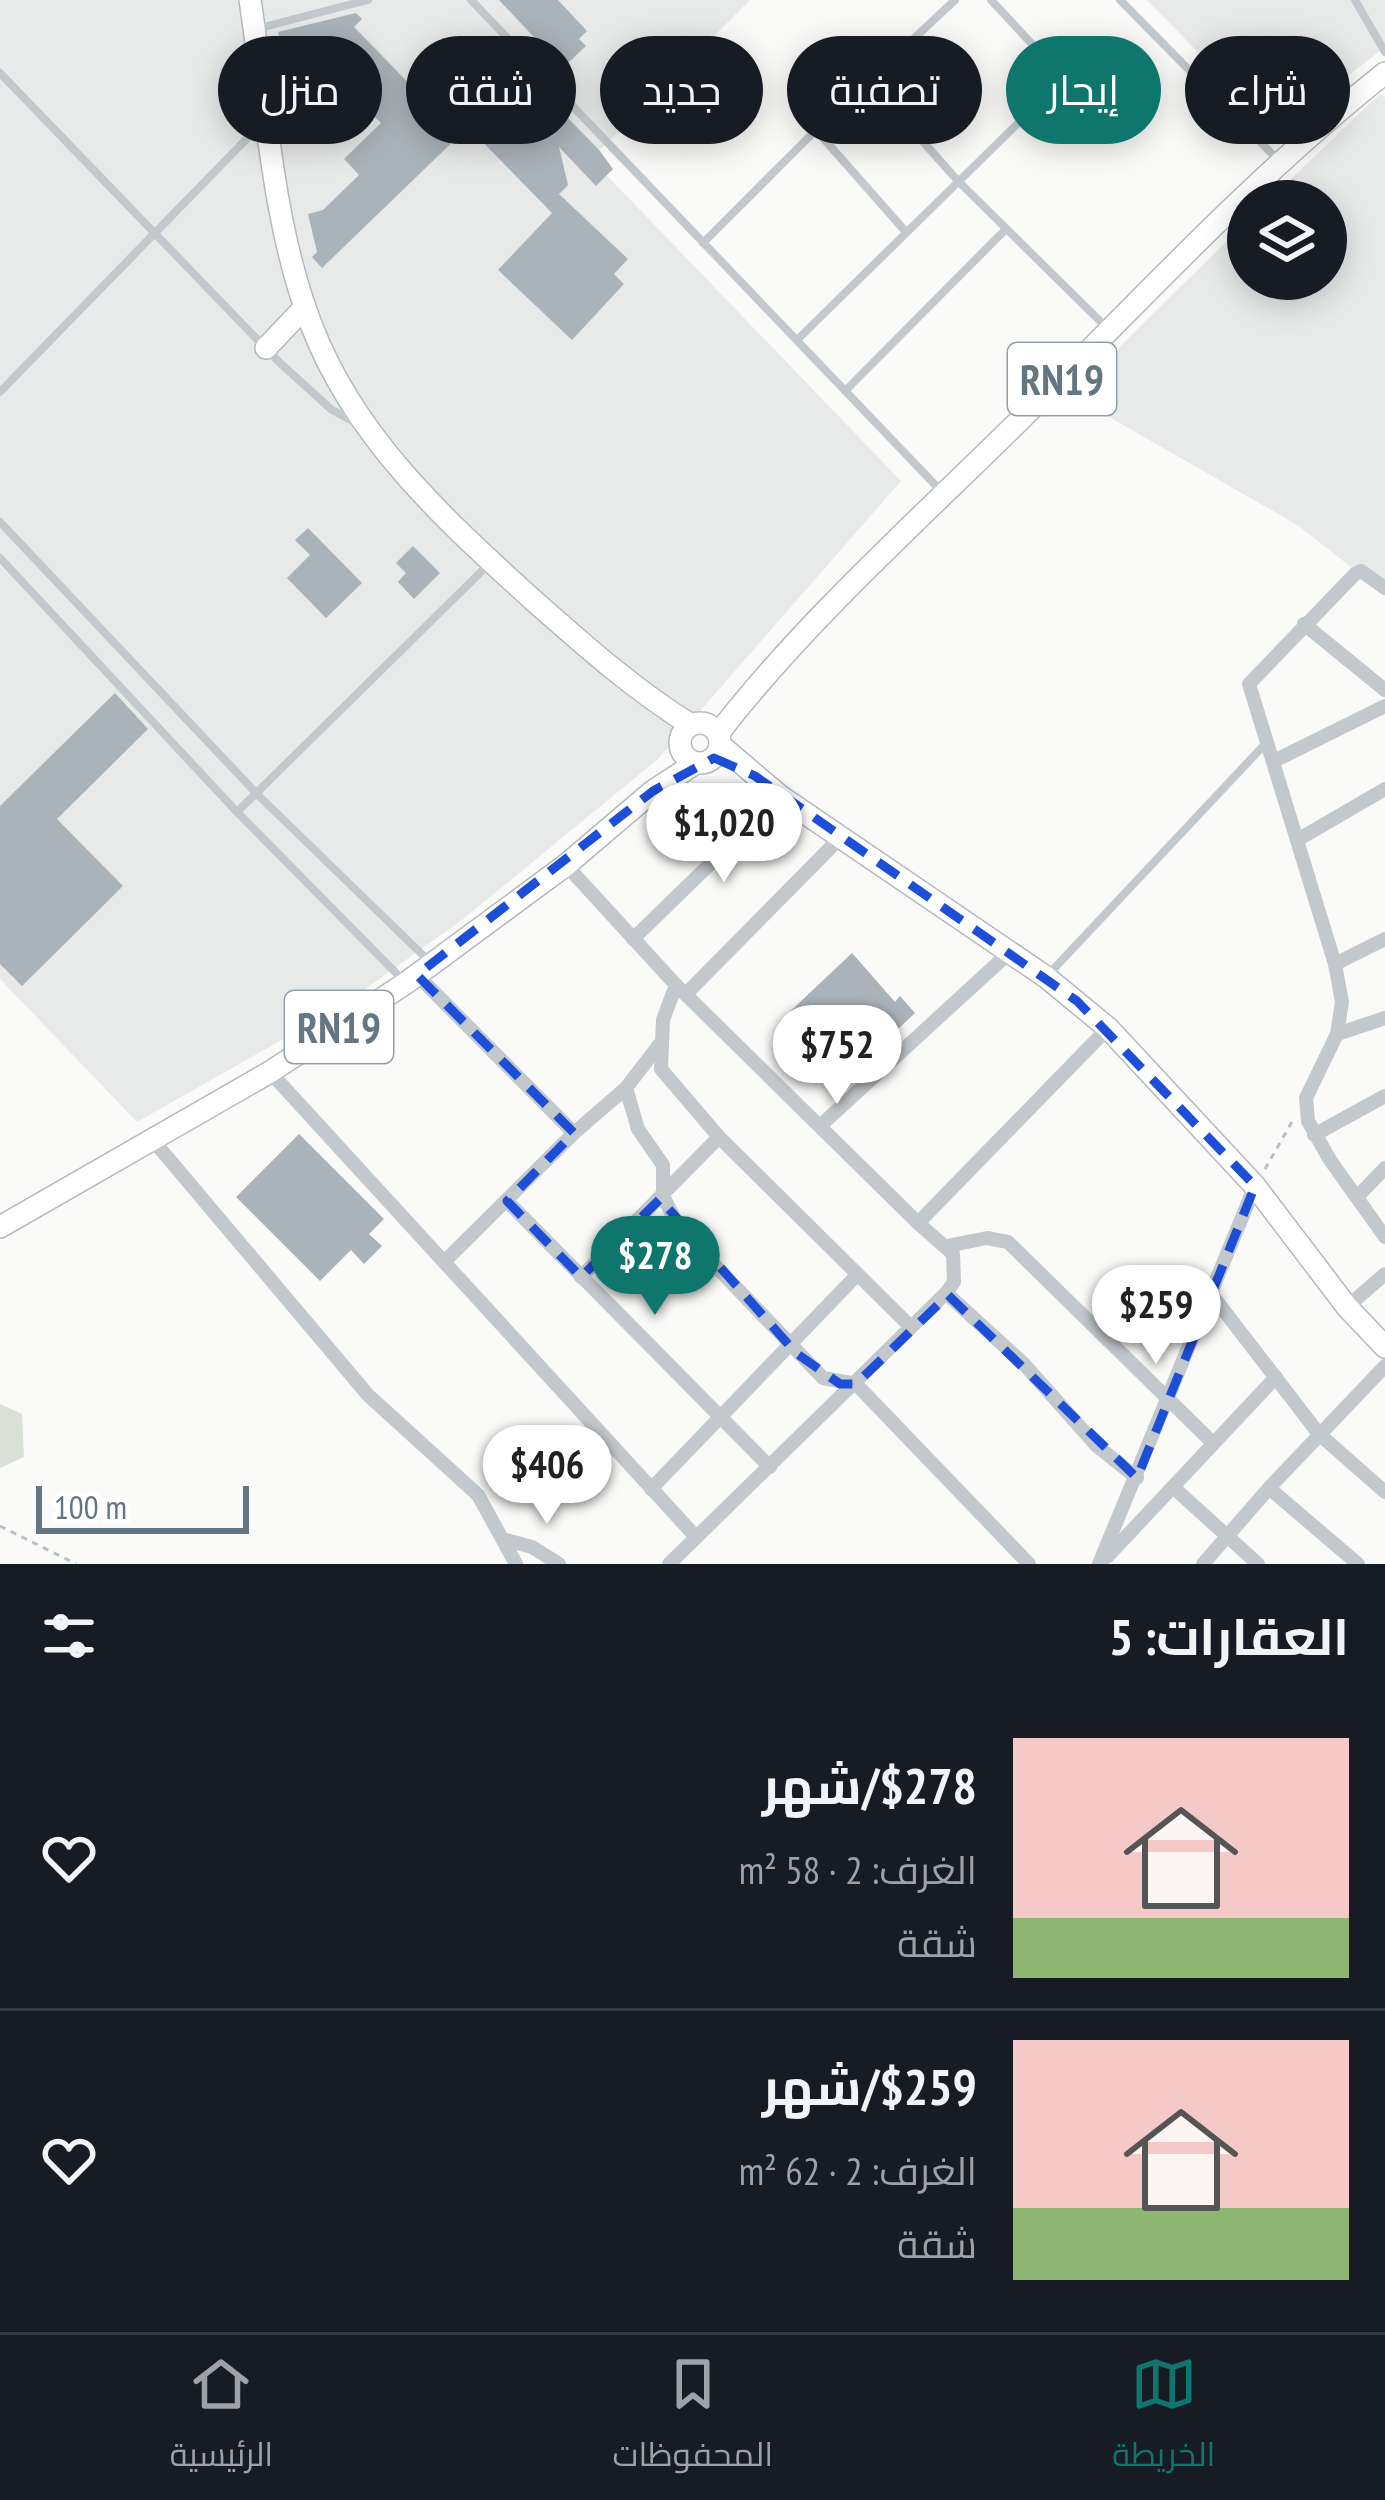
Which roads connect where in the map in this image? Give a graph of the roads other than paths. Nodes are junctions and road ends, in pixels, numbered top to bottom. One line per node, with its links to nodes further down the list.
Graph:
1 (250, 0): 8 (main road)
2 (368, 0): 8 (lane)
3 (471, 0): 24 (lane)
4 (955, 0): 10 (lane)
5 (991, 0): 20 (lane)
6 (1120, 0): 19 (lane)
7 (1355, 0): 11 (lane)
8 (255, 30): 9 (main road)
9 (256, 36)
10 (917, 36)
11 (1385, 52)
12 (0, 73): 23 (lane)
13 (1385, 73): 19 (main road, RN19)
14 (242, 144): 23 (lane)
15 (272, 144): 25 (main road)
16 (802, 144): 24 (lane)
17 (828, 144): 22 (lane)
18 (925, 144): 20 (lane)
19 (1280, 162): 26 (main road, RN19)
20 (958, 181): 21 (lane); 22 (lane)
21 (1006, 229): 26 (lane); 29 (lane)
22 (907, 232): 27 (lane)
23 (157, 234): 28 (lane); 30 (lane)
24 (703, 243): 27 (lane)
25 (305, 307): 28 (main road); 31 (main road)
26 (1110, 331): 32 (main road, RN19)
27 (796, 340): 29 (lane)
28 (266, 348): 31 (lane)
29 (845, 391): 32 (lane)
30 (0, 392)
31 (366, 428): 35 (main road)
32 (945, 495): 41 (main road, RN19)
33 (0, 522): 44 (lane)
34 (0, 558): 46 (lane)
35 (491, 562): 41 (main road); 44 (lane)
36 (1385, 588): 37 (street)
37 (1304, 624): 38 (street); 40 (street)
38 (1385, 690)
39 (1385, 706): 42 (street)
40 (1268, 741): 42 (street); 55 (lane)
41 (701, 742): 45 (main road); 49 (main road, RN19)
42 (1274, 761): 48 (street)
43 (1385, 789): 48 (street)
44 (258, 795): 46 (lane); 54 (lane)
45 (780, 796): 47 (main road); 51 (street)
46 (237, 812): 54 (lane)
47 (841, 837): 52 (main road); 56 (street)
48 (1299, 839): 53 (street)
49 (566, 865): 51 (street); 54 (main road, RN19)
50 (1385, 938): 53 (street)
51 (633, 939): 56 (street)
52 (1010, 952): 55 (main road); 64 (street)
53 (1335, 964): 59 (street)
54 (418, 974): 61 (main road, RN19); 65 (street)
55 (1046, 977): 58 (main road)
56 (681, 989): 60 (street); 64 (street)
57 (1385, 1018): 59 (street)
58 (1108, 1028): 70 (main road); 74 (street)
59 (1337, 1034): 66 (street)
60 (659, 1045): 62 (street); 67 (street)
61 (270, 1072): 68 (main road, RN19); 78 (street)
62 (626, 1088): 65 (street); 71 (street)
63 (1385, 1096): 66 (street)
64 (820, 1126): 74 (street)
65 (574, 1132): 73 (street)
66 (1314, 1135): 72 (street)
67 (719, 1137): 71 (street); 80 (street)
68 (152, 1139): 75 (main road, RN19); 103 (street)
69 (1385, 1168): 72 (street)
70 (1255, 1186): 83 (street); 84 (main road)
71 (663, 1196): 81 (street); 86 (street)
72 (1357, 1197): 76 (street)
73 (508, 1201): 78 (street); 81 (street)
74 (918, 1222): 77 (street)
75 (0, 1227)
76 (1385, 1237)
77 (947, 1246): 82 (street); 91 (street)
78 (444, 1262): 99 (street)
79 (1385, 1274): 84 (street)
80 (857, 1275): 85 (street); 86 (street)
81 (581, 1277): 92 (street)
82 (946, 1293): 85 (street); 96 (street)
83 (1212, 1294): 89 (street); 91 (street)
84 (1347, 1307): 87 (main road)
85 (910, 1326): 90 (street)
86 (788, 1344): 90 (street); 92 (street)
87 (1385, 1347)
88 (1385, 1366): 93 (street)
89 (1276, 1377): 93 (street); 94 (street)
90 (856, 1384): 95 (street); 107 (street)
91 (1169, 1399): 94 (street); 96 (street)
92 (719, 1415): 95 (street); 99 (street)
93 (1319, 1434): 98 (street); 100 (street)
94 (1213, 1443): 97 (street)
95 (770, 1467): 102 (street)
96 (1137, 1478): 108 (street)
97 (1173, 1486): 101 (street); 108 (street)
98 (1269, 1488): 101 (street); 111 (street)
99 (651, 1489): 102 (street)
100 (1385, 1492)
101 (1226, 1536): 109 (street); 110 (street)
102 (696, 1537): 106 (street)
103 (506, 1540): 104 (street); 105 (street)
104 (516, 1564)
105 (559, 1564)
106 (669, 1564)
107 (1029, 1564)
108 (1100, 1564)
109 (1203, 1564)
110 (1258, 1564)
111 (1358, 1564)

